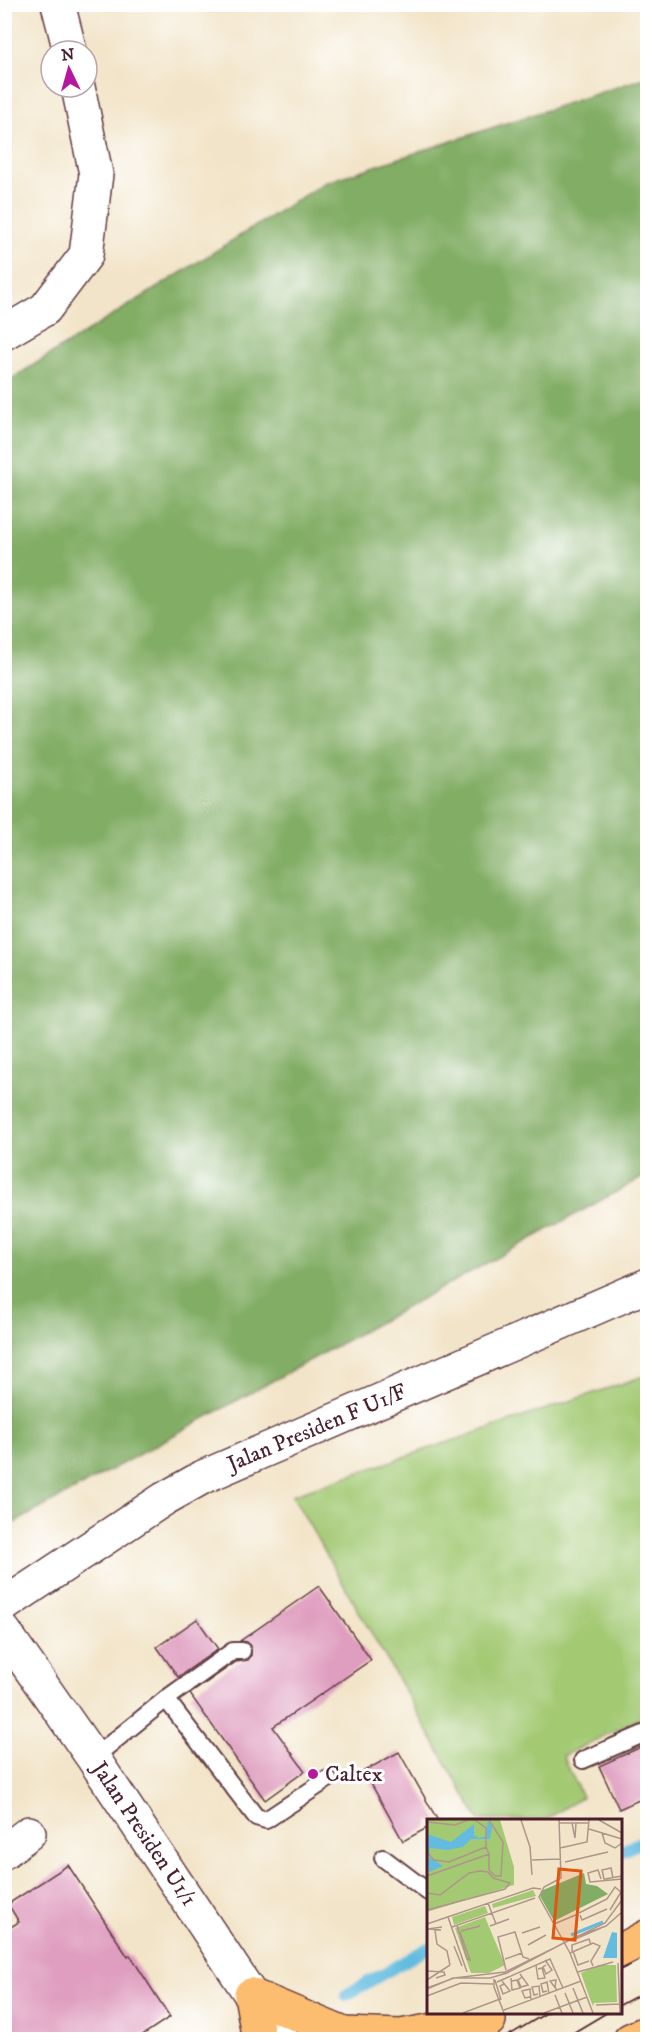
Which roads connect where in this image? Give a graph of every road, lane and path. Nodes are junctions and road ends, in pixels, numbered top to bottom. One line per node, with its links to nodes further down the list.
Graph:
1 (58, 4): 2 (street)
2 (67, 39)
3 (80, 99): 4 (street)
4 (4, 333)
5 (648, 1286): 6 (street, Jalan Presiden F U1/F)
6 (4, 1605)
7 (4, 1631): 11 (street, Jalan Presiden U1/1)
8 (242, 1651): 9 (lane)
9 (166, 1699): 11 (lane); 13 (lane)
10 (648, 1732): 12 (lane)
11 (93, 1758): 16 (street, Jalan Presiden U1/1)
12 (583, 1760)
13 (328, 1779)
14 (382, 1858): 15 (lane)
15 (427, 1891)
16 (251, 1995): 17 (main road); 19 (main road); 20 (street, Jalan Presiden U1/1)
17 (496, 2016): 21 (main road)
18 (648, 2032): 22 (main road)
19 (259, 2040)
20 (280, 2040)
21 (455, 2040)
22 (630, 2040)

